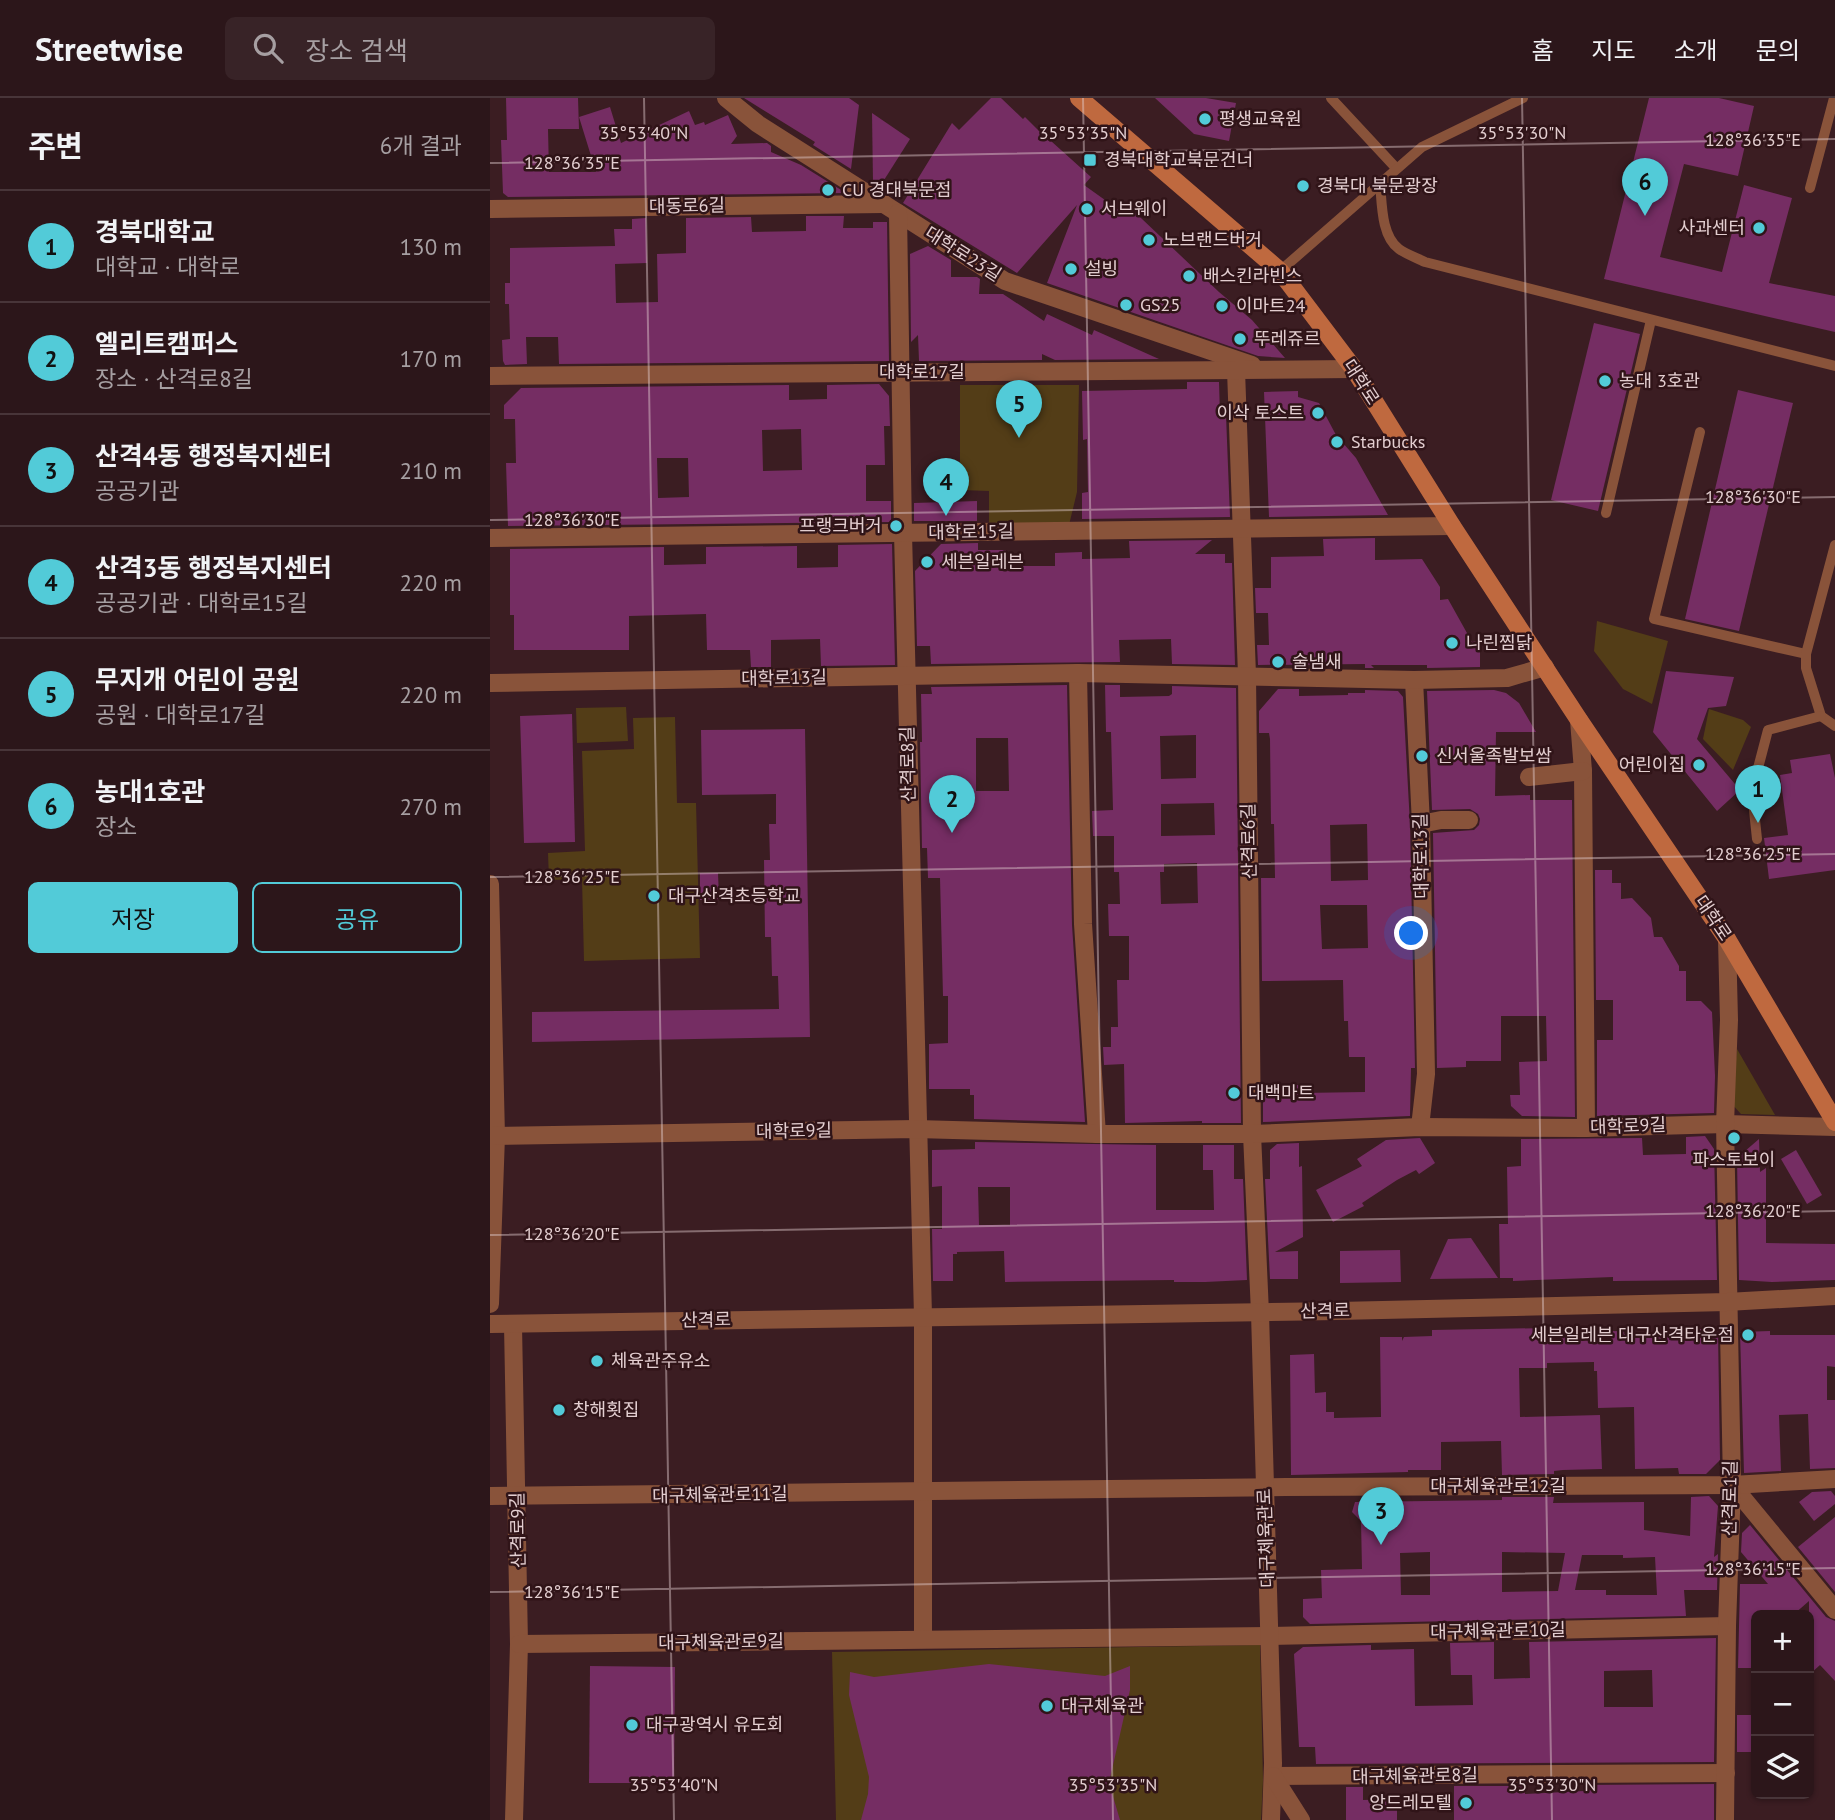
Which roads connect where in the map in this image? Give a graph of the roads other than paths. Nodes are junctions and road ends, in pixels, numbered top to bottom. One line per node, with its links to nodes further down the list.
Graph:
1 (726, 98): 10 (street, 대학로23길)
2 (1079, 98): 11 (main road, 대학로)
3 (1331, 98): 6 (lane)
4 (1522, 98): 6 (lane)
5 (1834, 98): 8 (lane)
6 (1396, 168): 7 (lane)
7 (1380, 183): 11 (lane); 12 (lane)
8 (1810, 188)
9 (490, 209): 10 (street, 대동로6길)
10 (891, 209): 16 (street, 대학로23길); 17 (street, 산격로8길)
11 (1280, 271): 14 (main road, 대학로)
12 (1651, 320): 13 (lane); 20 (lane)
13 (1835, 366)
14 (1354, 369): 16 (street, 대학로17길); 21 (main road, 대학로)
15 (1236, 370): 16 (street, 대학로17길); 17 (street, 대학로17길); 22 (street, 산격로6길)
16 (1266, 370)
17 (900, 372): 18 (street, 대학로17길); 23 (street, 산격로8길)
18 (490, 376)
19 (1700, 432): 26 (lane)
20 (1606, 513)
21 (1452, 526): 22 (street, 대학로15길); 27 (main road, 대학로)
22 (1240, 529): 23 (street, 대학로15길); 30 (street, 산격로6길)
23 (902, 533): 24 (street, 대학로15길); 29 (street, 산격로8길)
24 (490, 538)
25 (1835, 545): 26 (lane)
26 (1806, 654): 33 (lane)
27 (1545, 667): 31 (street, 대학로13길); 34 (main road, 대학로)
28 (1078, 673): 29 (street, 대학로13길); 30 (street, 대학로13길); 48 (street)
29 (906, 675): 32 (street, 대학로13길); 47 (street, 산격로8길)
30 (1247, 675): 31 (street, 대학로13길); 49 (street, 산격로6길)
31 (1414, 680): 39 (street, 대학로13길)
32 (490, 683)
33 (1821, 716): 35 (lane); 40 (lane)
34 (1579, 720): 36 (street, 대학로); 42 (main road, 대학로)
35 (1835, 726)
36 (1583, 771): 37 (street); 46 (street, 대학로)
37 (1529, 777)
38 (1469, 820): 39 (street)
39 (1421, 824): 45 (street, 대학로13길)
40 (1757, 839)
41 (490, 884): 50 (street)
42 (1727, 939): 43 (street); 44 (main road, 대학로)
43 (1725, 1124): 44 (street, 대학로9길); 46 (street, 대학로9길); 53 (street)
44 (1835, 1125)
45 (1420, 1127): 46 (street, 대학로9길); 49 (street, 대학로9길)
46 (1586, 1128)
47 (916, 1129): 48 (street, 대학로9길); 50 (street, 대학로9길); 57 (street, 산격로8길)
48 (1097, 1134): 49 (street, 대학로9길)
49 (1252, 1134): 56 (street, 산격로6길)
50 (493, 1136): 54 (street)
51 (1835, 1296): 52 (street, 산격로)
52 (1800, 1299): 53 (street, 산격로); 55 (street)
53 (1727, 1301): 56 (street, 산격로); 61 (street, 산격로1길)
54 (490, 1304)
55 (1835, 1304)
56 (1260, 1312): 57 (street, 산격로); 62 (street, 대구체육관로)
57 (923, 1316): 59 (street, 산격로); 63 (street)
58 (490, 1324): 59 (street, 산격로)
59 (513, 1325): 65 (street, 산격로9길)
60 (1835, 1479): 61 (street, 대구체육관로12길)
61 (1732, 1485): 62 (street, 대구체육관로12길); 66 (street); 67 (street, 산격로1길)
62 (1265, 1487): 63 (street, 대구체육관로11길); 68 (street, 대구체육관로)
63 (923, 1493): 65 (street, 대구체육관로11길); 69 (street)
64 (490, 1496): 65 (street, 대구체육관로11길)
65 (517, 1497): 70 (street, 산격로9길)
66 (1835, 1610)
67 (1727, 1626): 68 (street, 대구체육관로10길); 72 (street, 산격로1길)
68 (1269, 1636): 69 (street, 대구체육관로9길); 71 (street, 대구체육관로)
69 (923, 1639): 70 (street, 대구체육관로9길)
70 (519, 1644): 73 (street, 산격로9길)
71 (1273, 1770): 72 (street, 대구체육관로8길); 74 (street, 대구체육관로); 75 (street)
72 (1726, 1773): 76 (street, 산격로1길)
73 (514, 1820)
74 (1271, 1820)
75 (1301, 1820)
76 (1725, 1820)

